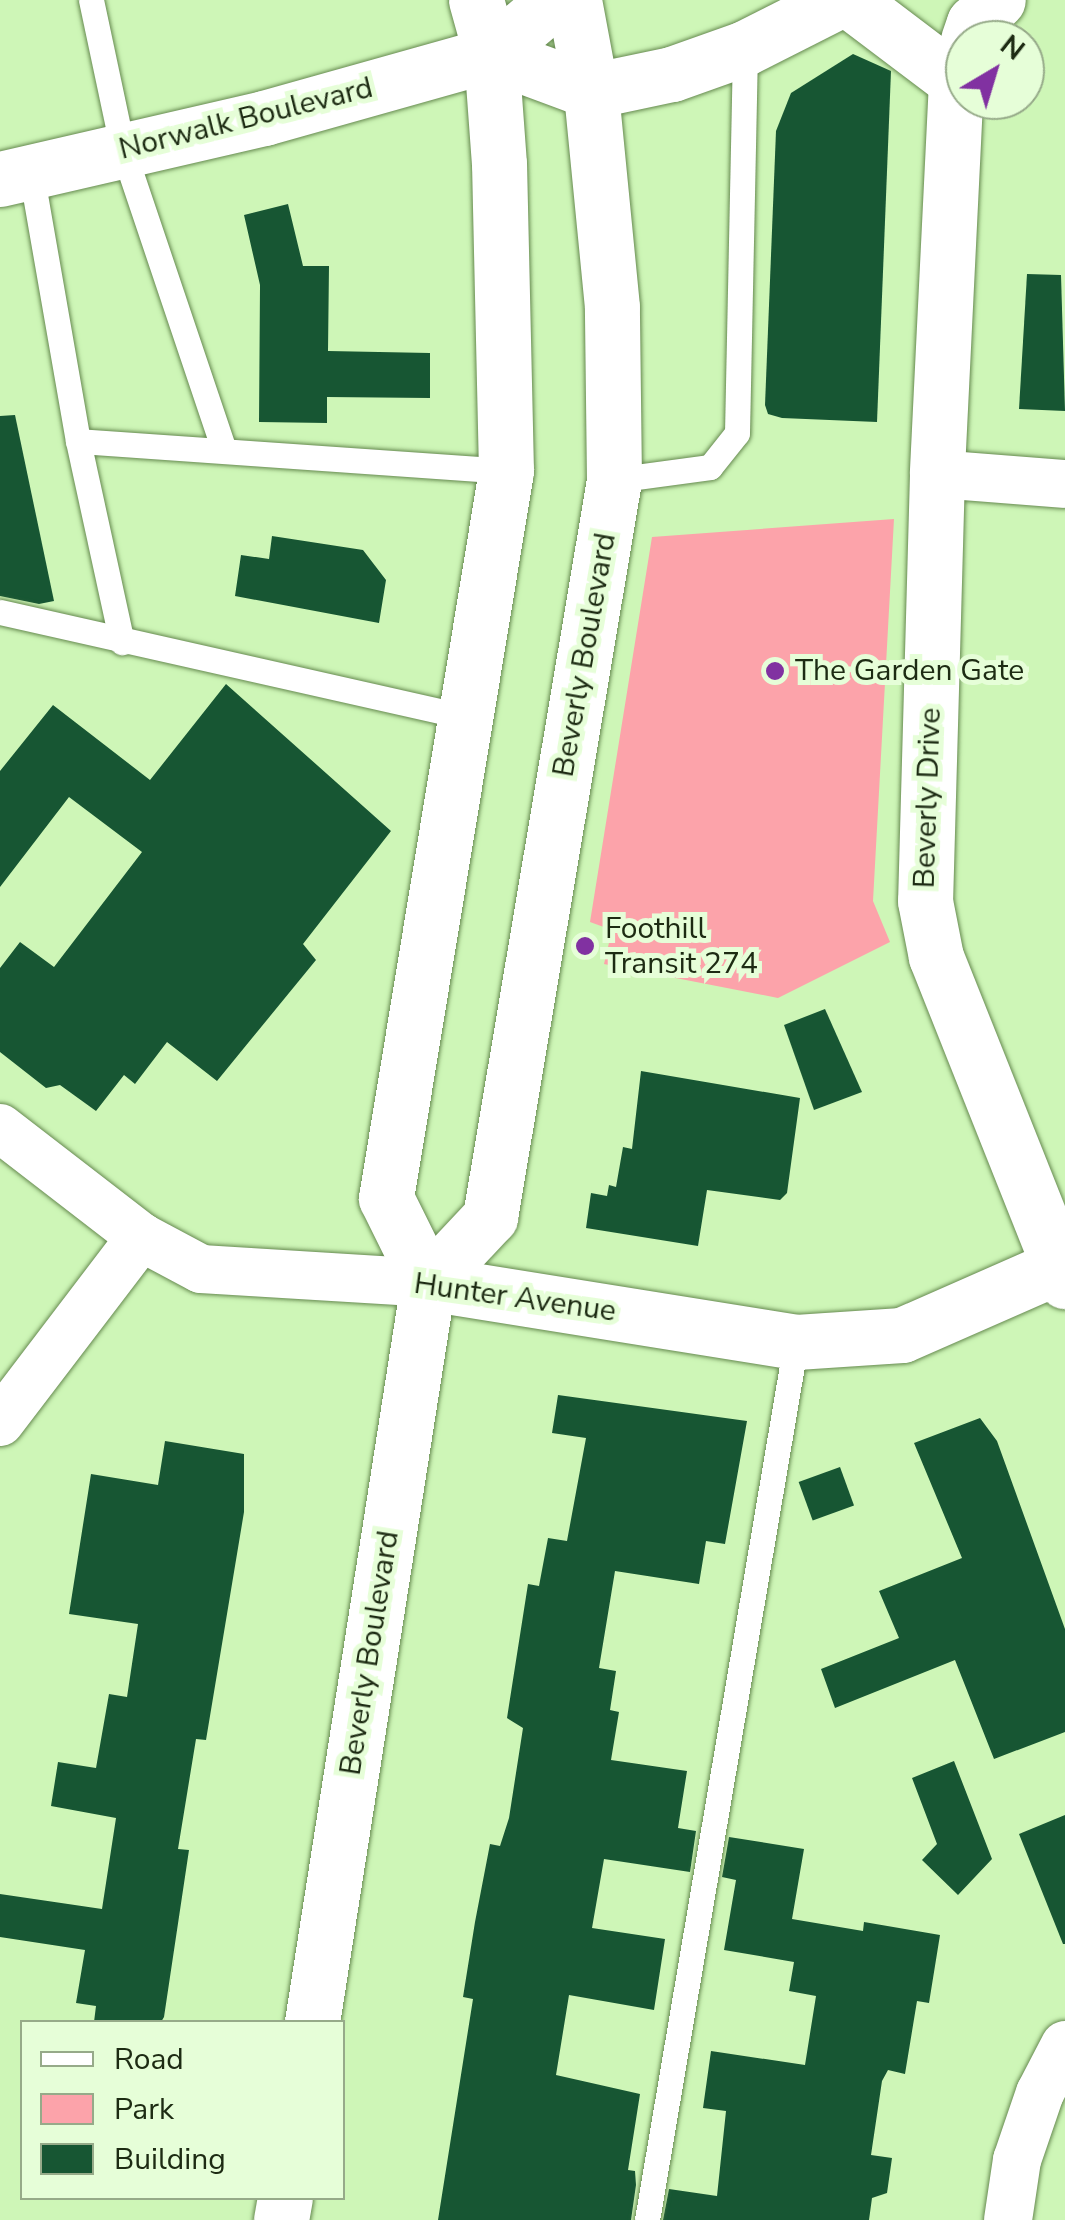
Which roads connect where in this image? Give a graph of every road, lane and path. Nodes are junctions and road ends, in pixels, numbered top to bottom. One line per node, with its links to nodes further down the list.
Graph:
1 (476, 0): 9 (main road)
2 (555, 0): 9 (main road)
3 (574, 0): 10 (main road, Beverly Boulevard)
4 (840, 0): 8 (main road)
5 (849, 0): 7 (main road)
6 (97, 1): 12 (lane)
7 (945, 30)
8 (745, 48): 10 (main road); 18 (lane)
9 (491, 54): 10 (main road); 12 (main road, Norwalk Boulevard); 16 (main road)
10 (591, 91): 18 (main road, Beverly Boulevard)
11 (965, 120): 17 (main road, Beverly Drive)
12 (123, 150): 13 (main road, Norwalk Boulevard); 15 (lane)
13 (15, 176): 14 (lane)
14 (78, 441): 15 (lane); 21 (lane)
15 (223, 448): 16 (lane)
16 (506, 471): 22 (main road)
17 (937, 474): 19 (street); 25 (main road, Beverly Drive)
18 (614, 480): 26 (main road, Beverly Boulevard)
19 (1065, 484)
20 (0, 612): 21 (lane)
21 (122, 642): 22 (lane)
22 (463, 716): 26 (main road)
23 (0, 1128): 24 (street, Hunter Avenue)
24 (140, 1237): 26 (street, Hunter Avenue); 28 (street)
25 (1062, 1273): 27 (main road, Hunter Avenue)
26 (428, 1283): 27 (main road, Hunter Avenue); 29 (main road, Beverly Boulevard)
27 (796, 1342): 31 (lane)
28 (0, 1422)
29 (312, 2020)
30 (1065, 2045): 32 (street)
31 (647, 2220)
32 (1008, 2220)

